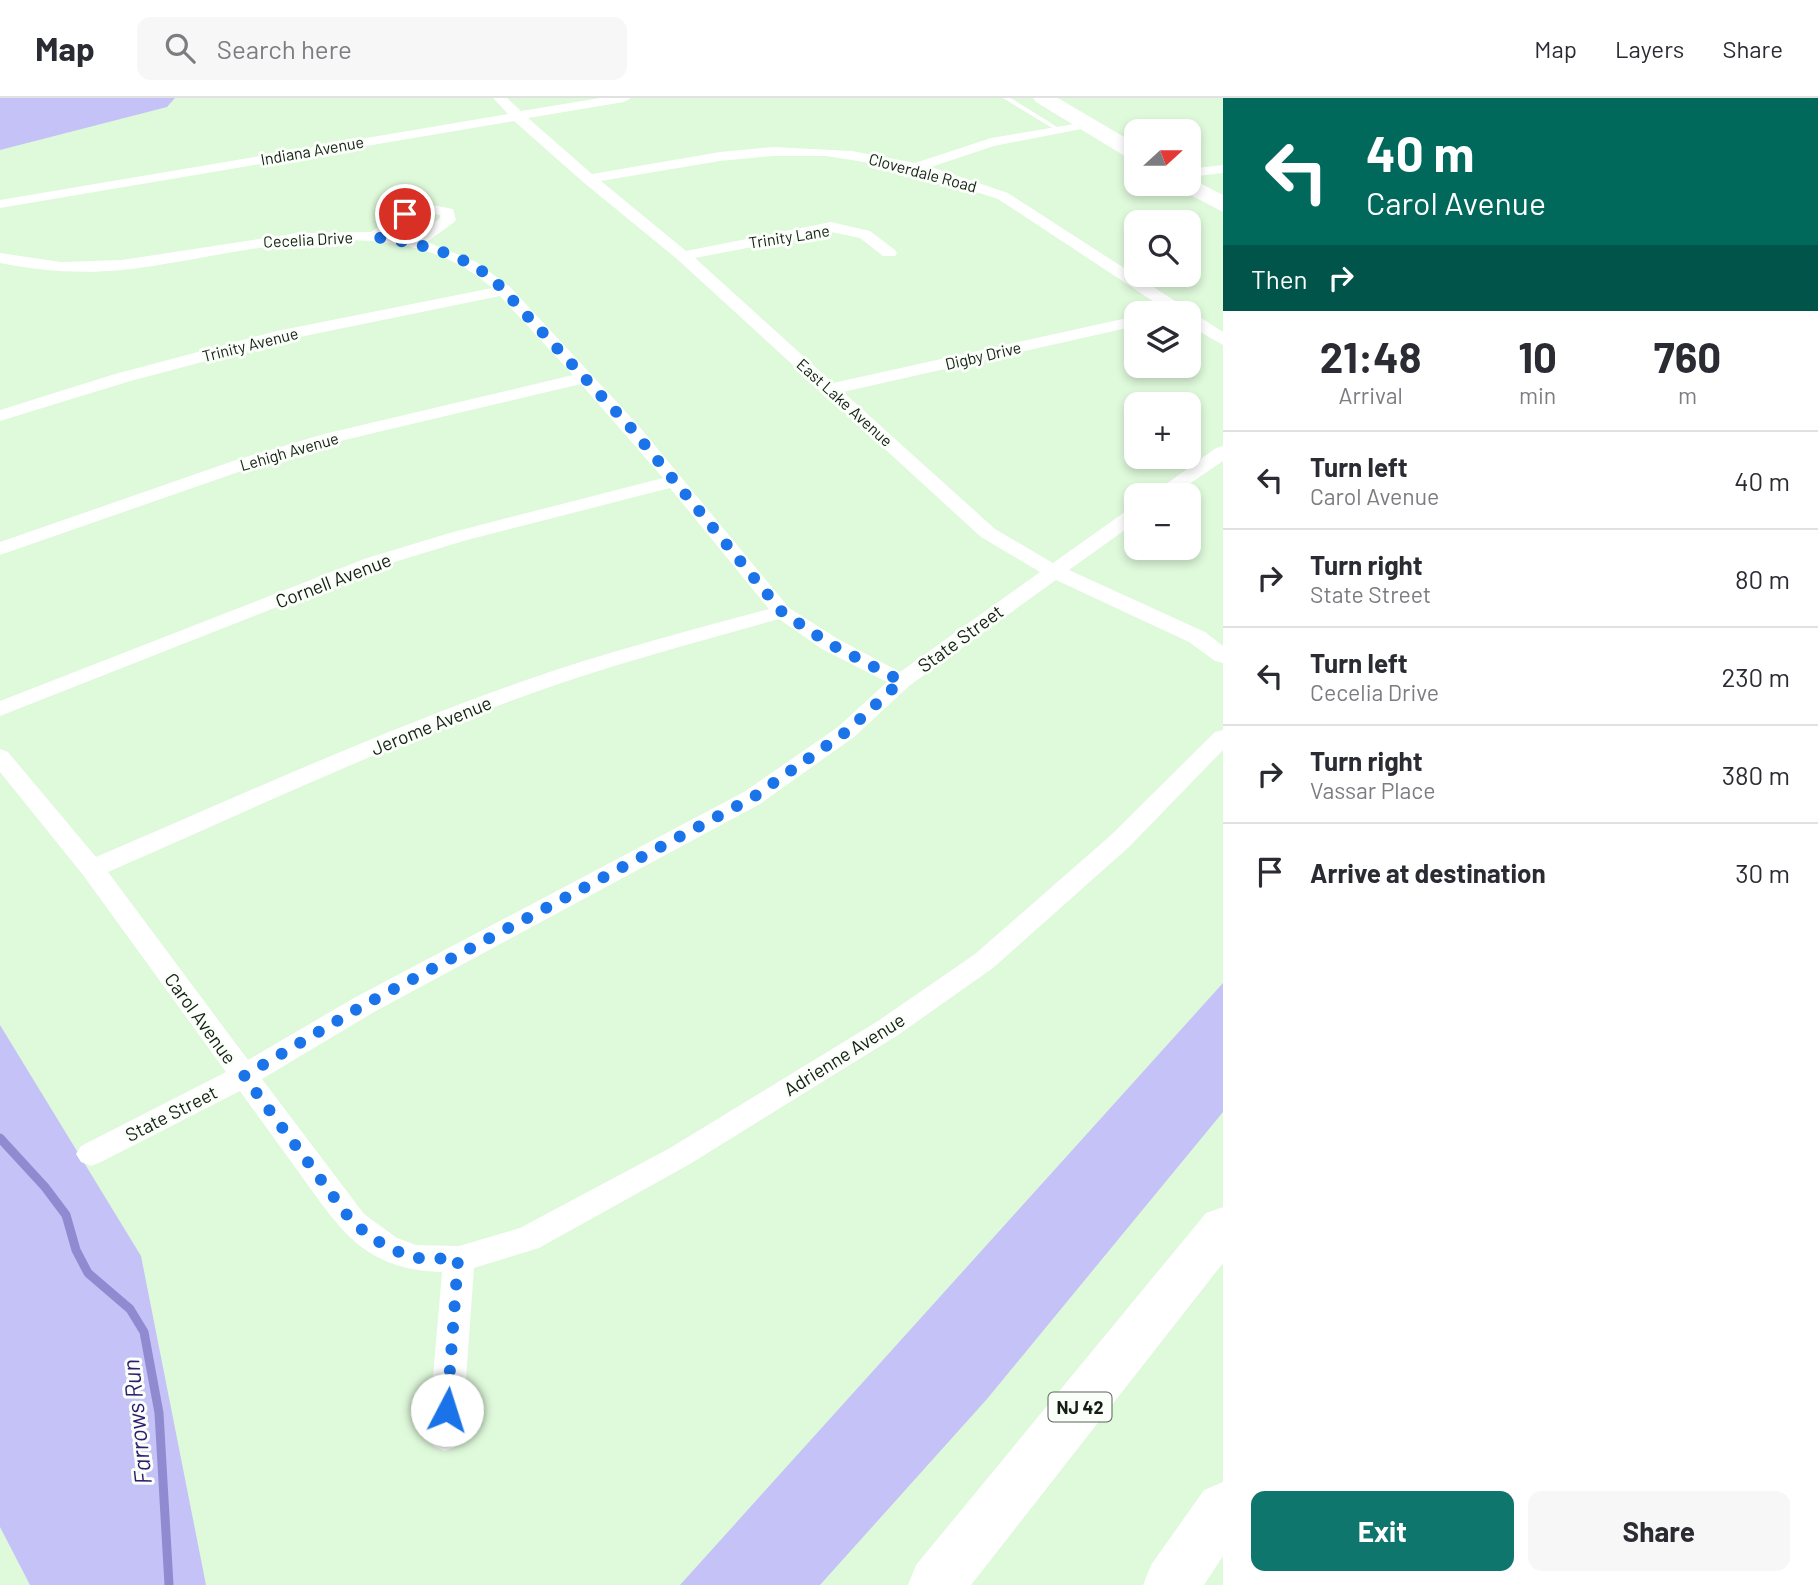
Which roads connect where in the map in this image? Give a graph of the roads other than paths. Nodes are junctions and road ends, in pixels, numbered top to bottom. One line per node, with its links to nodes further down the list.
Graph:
1 (500, 98): 5 (street, East Lake Avenue)
2 (624, 98): 5 (street, Indiana Avenue)
3 (1009, 98): 4 (lane)
4 (1049, 112): 6 (main road); 7 (street)
5 (517, 116): 10 (street, East Lake Avenue); 12 (street, Indiana Avenue)
6 (1124, 146)
7 (917, 167): 10 (street, Cloverdale Road); 20 (street, Cloverdale Road)
8 (1223, 169): 9 (street)
9 (1201, 172)
10 (588, 179): 17 (street, East Lake Avenue)
11 (1201, 192): 13 (main road)
12 (0, 204)
13 (1223, 205)
14 (375, 237): 15 (street, Cecelia Drive); 15 (street); 18 (street, Cecelia Drive)
15 (415, 244): 19 (street, Cecelia Drive)
16 (890, 253): 17 (street, Trinity Lane)
17 (682, 256): 25 (street, East Lake Avenue)
18 (0, 258)
19 (504, 290): 24 (street, Cecelia Drive); 26 (street, Trinity Avenue)
20 (1160, 301)
21 (1124, 324): 25 (street, Digby Drive)
22 (1201, 327): 23 (street, Cloverdale Road)
23 (1223, 340)
24 (584, 378): 28 (street, Cecelia Drive); 31 (street, Lehigh Avenue)
25 (831, 389): 32 (street, East Lake Avenue)
26 (0, 416)
27 (1223, 452): 29 (street)
28 (675, 481): 33 (street, Cecelia Drive); 36 (street, Cornell Avenue)
29 (1178, 483)
30 (1124, 521): 32 (street, State Street)
31 (0, 548)
32 (1054, 570): 34 (street, East Lake Avenue); 35 (street, State Street)
33 (782, 612): 35 (street, Cecelia Drive); 39 (street, Jerome Avenue)
34 (1223, 656)
35 (901, 681): 40 (street, State Street)
36 (0, 709)
37 (1223, 737): 43 (street, Adrienne Avenue)
38 (0, 757): 39 (street, Carol Avenue)
39 (92, 869): 40 (street, Carol Avenue)
40 (244, 1076): 41 (street, State Street); 43 (street, Carol Avenue)
41 (90, 1154)
42 (1223, 1227): 46 (main road, NJ 42)
43 (458, 1259): 44 (street)
44 (445, 1435)
45 (1223, 1508): 47 (main road)
46 (936, 1585)
47 (1171, 1585)

